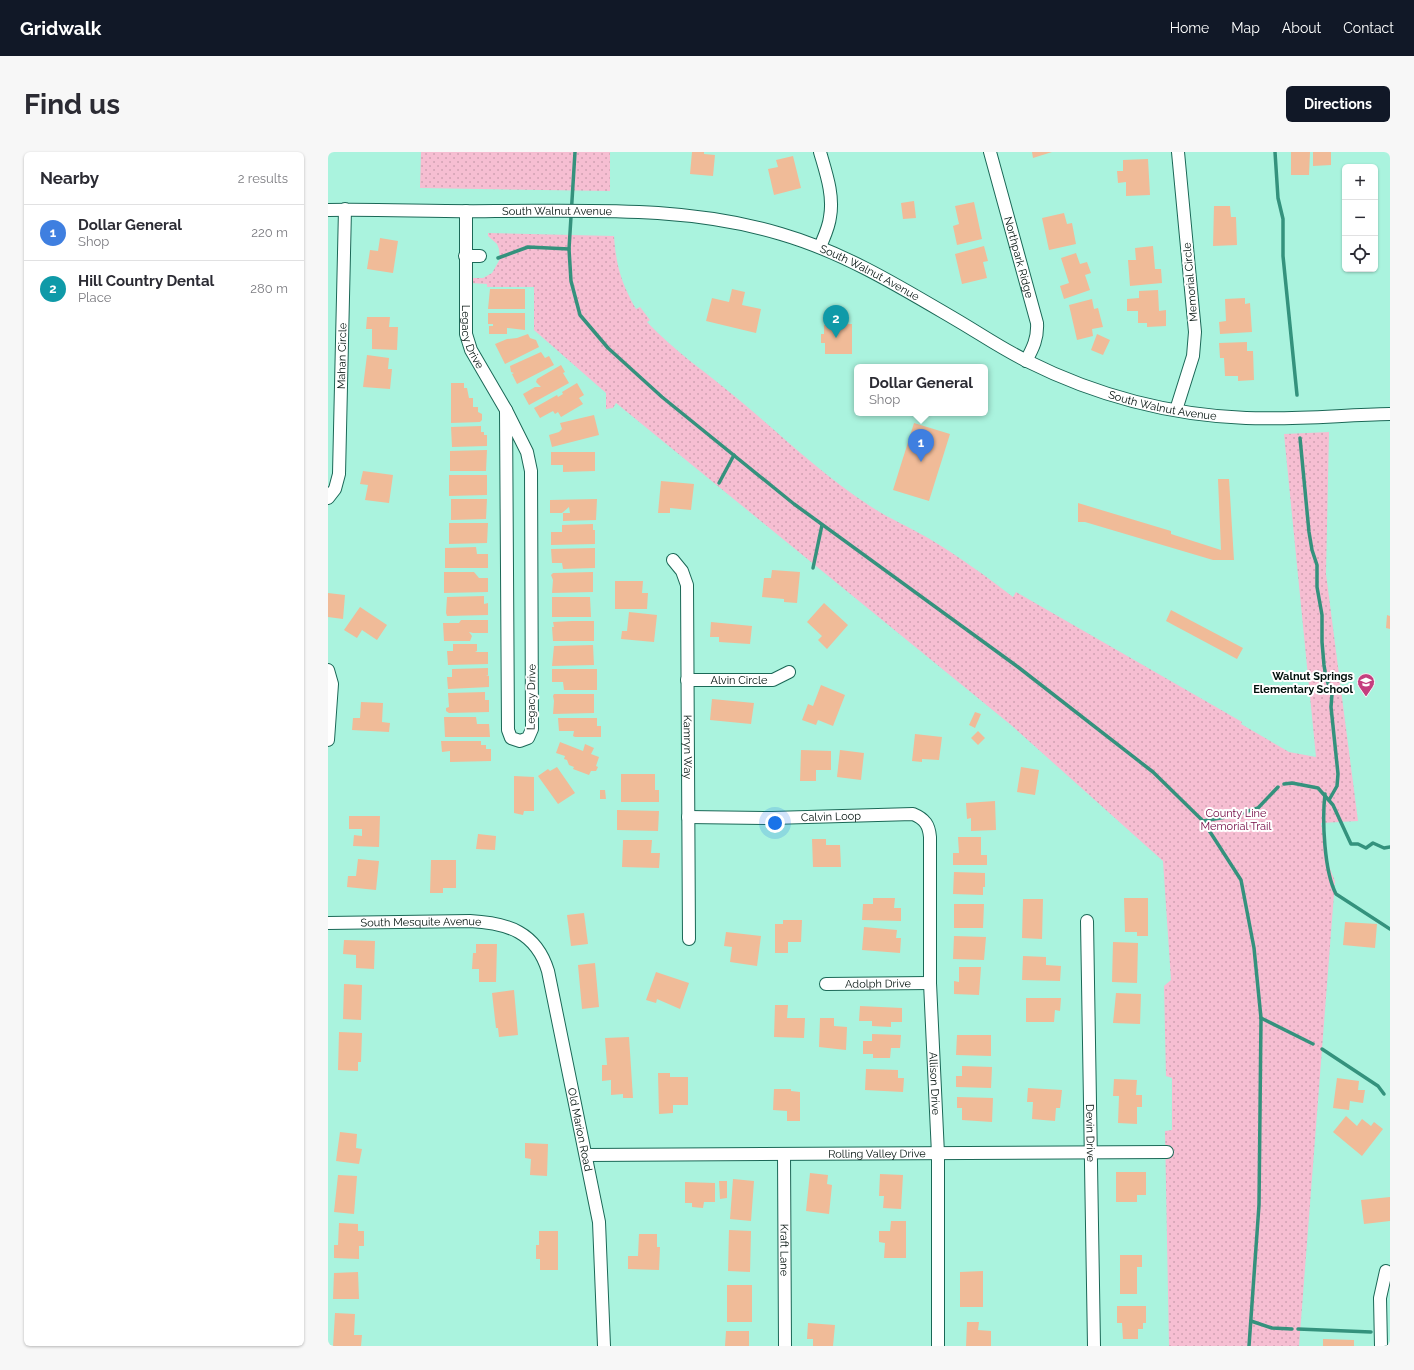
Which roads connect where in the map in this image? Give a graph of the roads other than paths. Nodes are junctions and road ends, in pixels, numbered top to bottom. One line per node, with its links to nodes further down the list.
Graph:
1 (820, 152): 7 (street)
2 (990, 152): 10 (street, Northpark Ridge)
3 (1178, 152): 12 (street, Memorial Circle)
4 (345, 209): 5 (street, South Walnut Avenue); 6 (street, South Walnut Avenue); 14 (street, Mahan Circle)
5 (328, 210)
6 (466, 211): 7 (street, South Walnut Avenue); 8 (street, Legacy Drive)
7 (820, 247): 10 (street, South Walnut Avenue)
8 (465, 256): 9 (street); 11 (street, Legacy Drive)
9 (480, 256)
10 (1026, 361): 12 (street, South Walnut Avenue)
11 (506, 410): 11 (street, Legacy Drive)
12 (1176, 410): 13 (street, South Walnut Avenue)
13 (1390, 414)
14 (328, 498)
15 (673, 560): 18 (street, Kamryn Way)
16 (328, 670): 19 (street)
17 (789, 672): 18 (street, Alvin Circle)
18 (687, 680): 20 (street, Kamryn Way)
19 (328, 740)
20 (688, 817): 21 (street, Calvin Loop); 25 (street, Kamryn Way)
21 (925, 821): 26 (street, Allison Drive)
22 (1087, 921): 29 (street, Devin Drive)
23 (328, 923): 24 (street, South Mesquite Avenue)
24 (512, 928): 32 (street, Old Marion Road)
25 (689, 939)
26 (930, 983): 27 (street, Adolph Drive); 31 (street, Allison Drive)
27 (826, 984)
28 (1167, 1152): 29 (street, Rolling Valley Drive)
29 (1091, 1153): 31 (street, Rolling Valley Drive); 38 (street, Devin Drive)
30 (784, 1154): 31 (street, Rolling Valley Drive); 32 (street, Rolling Valley Drive); 36 (street, Kraft Lane)
31 (938, 1154): 37 (street, Allison Drive)
32 (586, 1155): 35 (street, Old Marion Road)
33 (1386, 1271): 34 (street)
34 (1384, 1342)
35 (604, 1346)
36 (785, 1346)
37 (938, 1346)
38 (1094, 1346)

